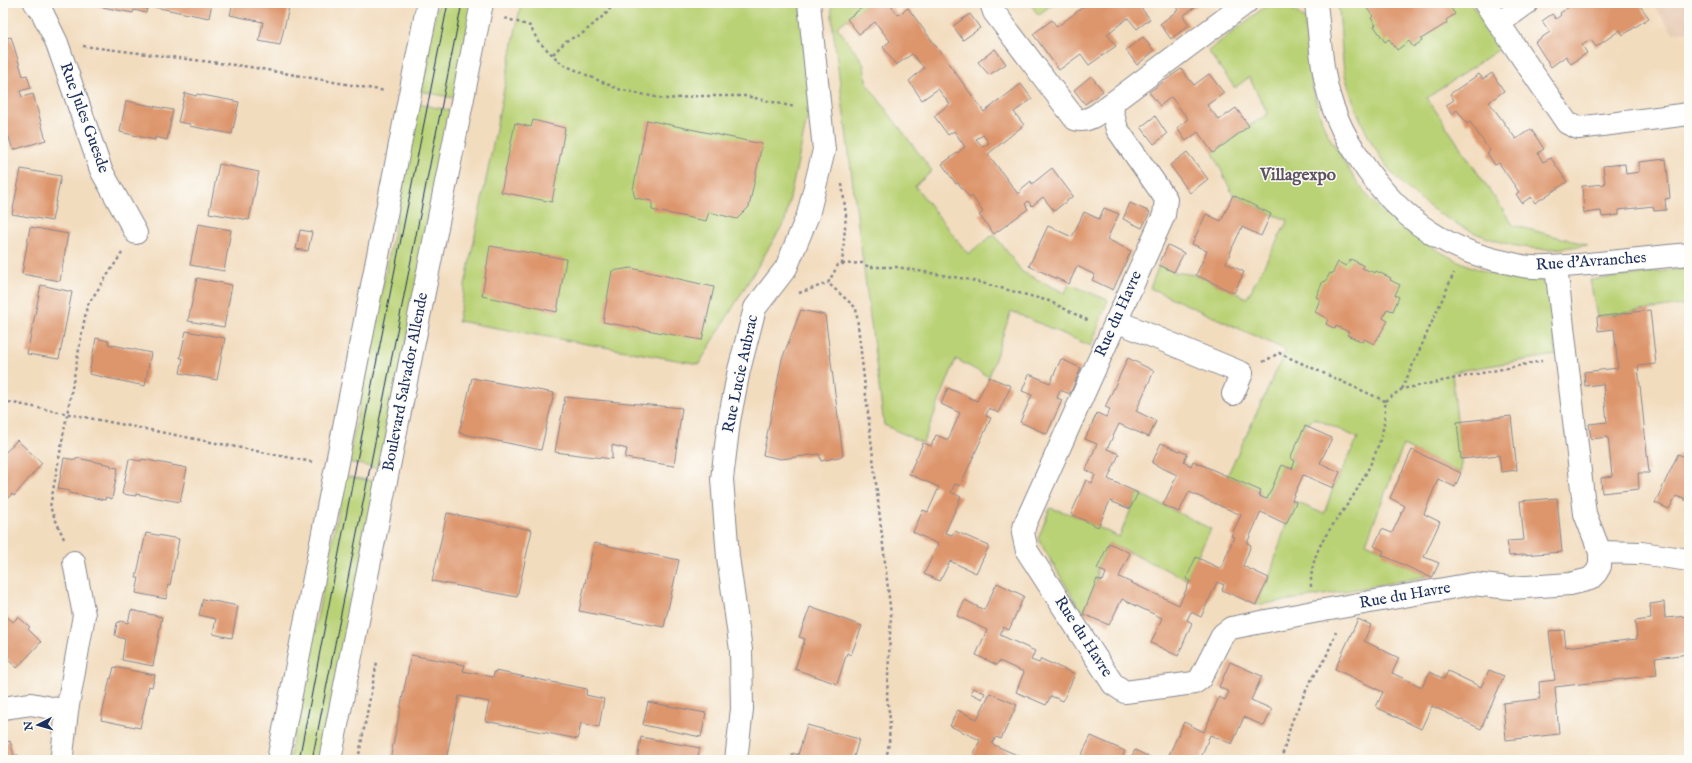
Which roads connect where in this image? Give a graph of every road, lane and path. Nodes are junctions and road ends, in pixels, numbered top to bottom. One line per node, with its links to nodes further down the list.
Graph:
1 (35, 3): 20 (street, Rue Jules Guesde)
2 (428, 3): 44 (street)
3 (482, 3): 45 (street, Boulevard Salvador Allende)
4 (613, 3): 14 (path)
5 (809, 3): 17 (street, Rue Lucie Aubrac)
6 (991, 3): 16 (street)
7 (1246, 3): 16 (street)
8 (1316, 3): 23 (street, Rue d'Avranches)
9 (1486, 3): 12 (street)
10 (1527, 3): 12 (street)
11 (505, 18): 14 (path)
12 (1499, 23): 18 (street)
13 (105, 49): 15 (path)
14 (553, 54): 17 (path)
15 (387, 92)
16 (1115, 101): 27 (street, Rue du Havre)
17 (820, 114): 46 (street, Rue Lucie Aubrac)
18 (1689, 114)
19 (842, 179): 22 (path)
20 (136, 233): 34 (path)
21 (1689, 254): 23 (street, Rue d'Avranches)
22 (842, 264): 25 (path); 27 (path)
23 (1556, 267): 28 (street)
24 (1454, 272): 30 (path)
25 (828, 283): 26 (path); 47 (path)
26 (795, 294)
27 (1113, 326): 29 (street); 40 (street, Rue du Havre)
28 (1566, 357): 30 (path); 36 (street)
29 (1242, 374): 31 (street); 33 (path)
30 (1402, 389): 33 (path)
31 (1233, 394)
32 (3, 401): 34 (path)
33 (1385, 401): 40 (path)
34 (67, 413): 35 (path); 38 (path)
35 (313, 462)
36 (1600, 552): 37 (street); 39 (street, Rue du Havre)
37 (1689, 560)
38 (74, 562): 42 (street)
39 (1346, 606): 40 (street, Rue du Havre); 48 (path)
40 (1313, 612)
41 (3, 708): 42 (street)
42 (67, 711): 43 (street)
43 (63, 760)
44 (278, 760)
45 (330, 760)
46 (736, 760)
47 (886, 760)
48 (1282, 760)

